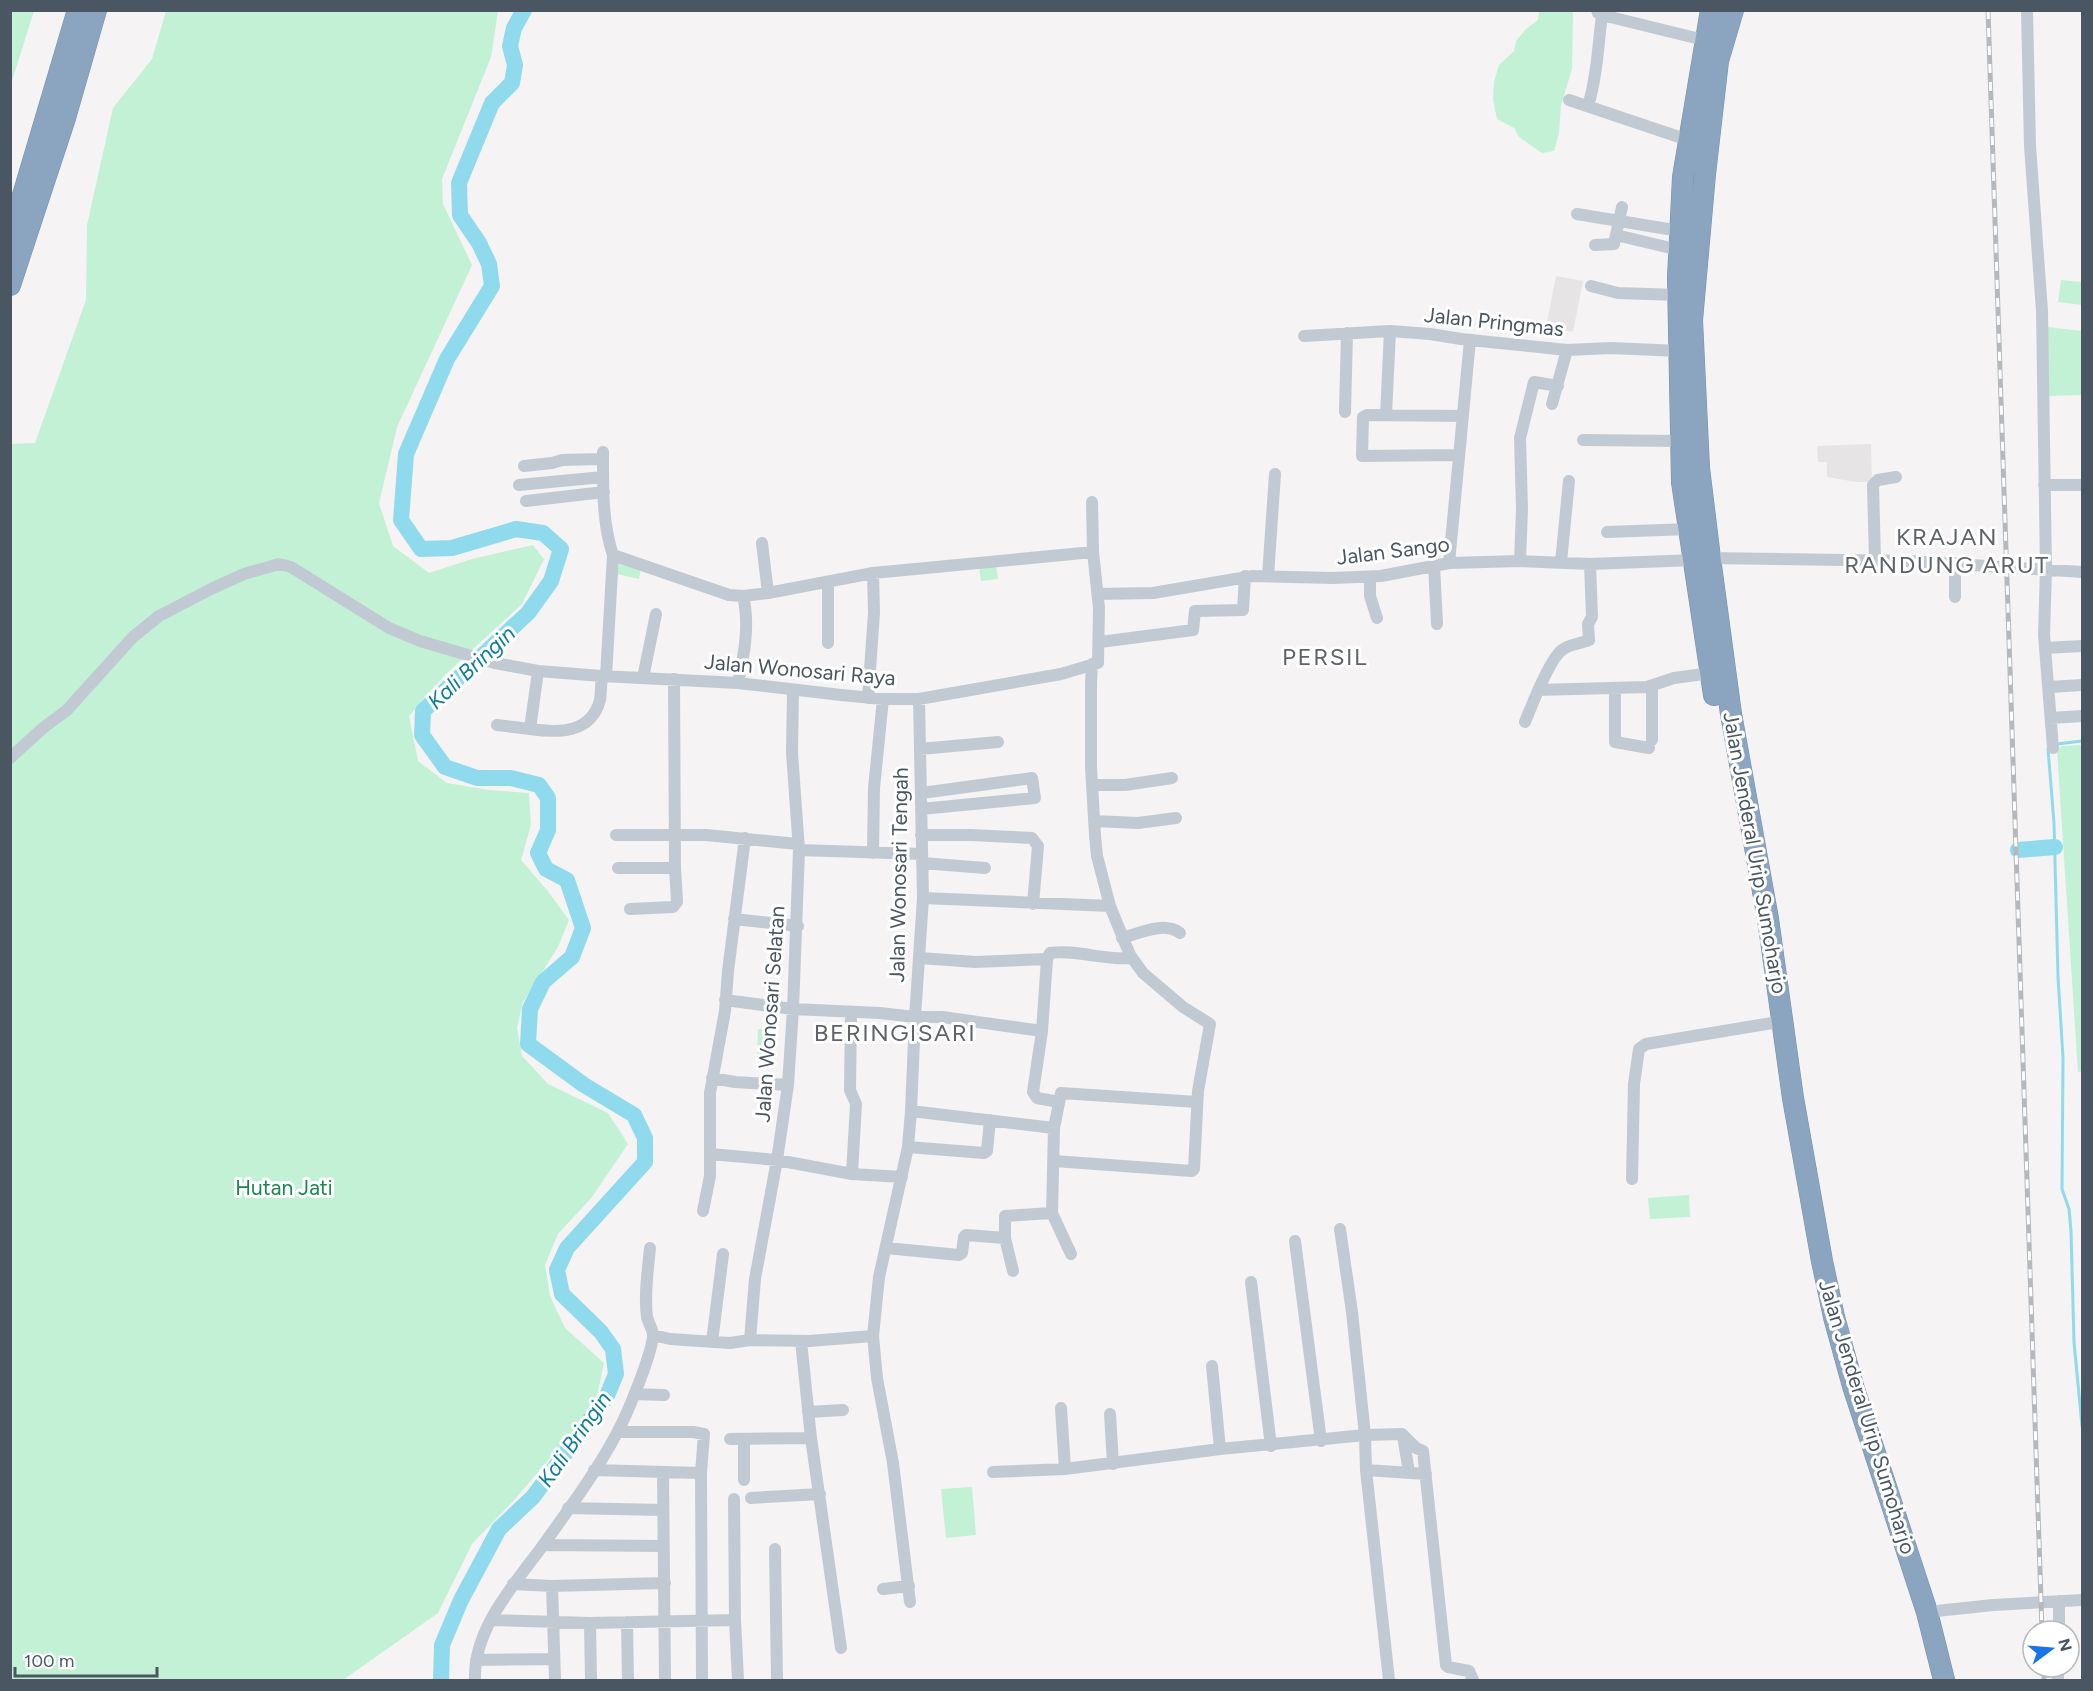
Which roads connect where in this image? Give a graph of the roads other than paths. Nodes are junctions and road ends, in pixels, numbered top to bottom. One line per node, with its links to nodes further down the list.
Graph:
1 (78, 10): 15 (highway)
2 (96, 10): 18 (highway)
3 (1711, 10): 7 (highway, Jalan Jenderal Urip Sumoharjo)
4 (1733, 10): 53 (highway, Jalan Jenderal Urip Sumoharjo)
5 (2027, 10): 43 (street)
6 (1599, 13): 7 (street); 9 (street)
7 (1704, 40): 10 (highway, Jalan Jenderal Urip Sumoharjo)
8 (1569, 100): 9 (street)
9 (1588, 106): 10 (street)
10 (1688, 140): 16 (highway, Jalan Jenderal Urip Sumoharjo)
11 (1622, 207): 13 (street)
12 (1577, 214): 13 (street)
13 (1619, 221): 14 (street); 16 (street)
14 (1616, 235): 16 (street); 17 (street)
15 (10, 238)
16 (1679, 240): 20 (highway, Jalan Jenderal Urip Sumoharjo)
17 (1595, 244)
18 (10, 285)
19 (1591, 286): 20 (street)
20 (1678, 295): 26 (highway, Jalan Jenderal Urip Sumoharjo)
21 (1390, 331): 22 (street, Jalan Pringmas); 24 (street, Jalan Pringmas); 30 (street)
22 (1347, 333): 23 (street, Jalan Pringmas); 29 (street)
23 (1304, 336)
24 (1470, 340): 25 (street, Jalan Pringmas); 31 (street)
25 (1567, 350): 26 (street, Jalan Pringmas); 27 (street)
26 (1679, 351): 33 (highway, Jalan Jenderal Urip Sumoharjo)
27 (1558, 386): 28 (street); 55 (street)
28 (1552, 404)
29 (1345, 412)
30 (1386, 416): 31 (street); 34 (street)
31 (1463, 416): 34 (street)
32 (1583, 440): 33 (street)
33 (1682, 441): 48 (highway, Jalan Jenderal Urip Sumoharjo)
34 (1458, 454): 57 (street)
35 (539, 465): 36 (street); 38 (street); 41 (street)
36 (524, 466)
37 (1275, 474): 65 (street)
38 (603, 477): 41 (street); 45 (street)
39 (1896, 477): 54 (street)
40 (1569, 481): 56 (street)
41 (542, 483): 42 (street)
42 (519, 485)
43 (2044, 485): 44 (street); 61 (street)
44 (2082, 485)
45 (604, 492): 46 (street); 52 (street)
46 (526, 501)
47 (1092, 502): 51 (street)
48 (1690, 529): 49 (street); 53 (highway, Jalan Jenderal Urip Sumoharjo)
49 (1608, 532)
50 (762, 543): 68 (street)
51 (1093, 552): 63 (street); 69 (street)
52 (613, 555): 70 (street); 82 (street)
53 (1702, 559): 54 (street, Jalan Sango); 59 (street, Jalan Sango); 81 (highway, Jalan Jenderal Urip Sumoharjo); 209 (highway, Jalan Jenderal Urip Sumoharjo)
54 (1875, 560): 58 (street, Jalan Sango)
55 (1520, 561): 56 (street, Jalan Sango); 57 (street, Jalan Sango)
56 (1561, 562): 59 (street, Jalan Sango)
57 (1449, 563): 60 (street, Jalan Sango)
58 (1955, 563): 61 (street, Jalan Sango); 71 (street)
59 (1590, 564): 91 (street)
60 (1434, 566): 66 (street, Jalan Sango); 74 (street)
61 (2044, 569): 62 (street, Jalan Sango); 78 (street)
62 (2082, 572)
63 (873, 573): 67 (street); 92 (street)
64 (1245, 576): 65 (street, Jalan Sango); 69 (street, Jalan Sango); 75 (street)
65 (1268, 576): 66 (street, Jalan Sango)
66 (1370, 577): 73 (street)
67 (828, 582): 68 (street); 76 (street)
68 (768, 593): 70 (street)
69 (1098, 594): 75 (street)
70 (743, 596): 85 (street)
71 (1955, 597)
72 (656, 614): 83 (street)
73 (1377, 618)
74 (1437, 624)
75 (1100, 642): 79 (street)
76 (828, 643)
77 (2082, 646): 78 (street)
78 (2045, 648): 88 (street)
79 (1095, 664): 94 (street, Jalan Wonosari Raya); 105 (street)
80 (538, 671): 82 (street, Jalan Wonosari Raya); 99 (street); 103 (street, Jalan Wonosari Raya)
81 (1711, 674): 87 (street); 135 (highway, Jalan Jenderal Urip Sumoharjo)
82 (604, 676): 83 (street, Jalan Wonosari Raya); 99 (street)
83 (643, 678): 84 (street, Jalan Wonosari Raya)
84 (675, 679): 85 (street, Jalan Wonosari Raya); 111 (street)
85 (738, 683): 90 (street, Jalan Wonosari Raya)
86 (2082, 685): 88 (street)
87 (1652, 687): 89 (street); 89 (street)
88 (2049, 687): 96 (street)
89 (1615, 688): 91 (street)
90 (793, 690): 92 (street, Jalan Wonosari Raya); 114 (street, Jalan Wonosari Selatan)
91 (1538, 690): 97 (street)
92 (868, 698): 93 (street, Jalan Wonosari Raya)
93 (883, 699): 94 (street, Jalan Wonosari Raya); 115 (street)
94 (919, 699): 102 (street, Jalan Wonosari Tengah)
95 (2082, 716): 96 (street)
96 (2051, 718): 101 (street)
97 (1525, 722)
98 (496, 726): 99 (street)
99 (530, 729)
100 (998, 742): 102 (street)
101 (2053, 748)
102 (920, 749): 106 (street, Jalan Wonosari Tengah)
103 (10, 758)
104 (1172, 778): 105 (street)
105 (1092, 785): 109 (street)
106 (922, 793): 107 (street, Jalan Wonosari Tengah); 107 (street)
107 (921, 809): 112 (street, Jalan Wonosari Tengah)
108 (1176, 818): 109 (street)
109 (1094, 821): 122 (street)
110 (616, 835): 111 (street)
111 (675, 835): 113 (street); 118 (street)
112 (921, 835): 116 (street, Jalan Wonosari Tengah); 121 (street)
113 (745, 838): 114 (street); 124 (street)
114 (799, 847): 115 (street); 125 (street, Jalan Wonosari Selatan)
115 (873, 853): 116 (street)
116 (922, 859): 119 (street); 120 (street, Jalan Wonosari Tengah)
117 (618, 868): 118 (street)
118 (675, 868): 123 (street)
119 (985, 868)
120 (923, 898): 121 (street); 128 (street, Jalan Wonosari Tengah)
121 (1033, 904): 122 (street)
122 (1110, 906): 127 (street)
123 (630, 909)
124 (734, 920): 125 (street); 131 (street)
125 (798, 926): 132 (street, Jalan Wonosari Selatan)
126 (1180, 933): 127 (street)
127 (1122, 938): 129 (street)
128 (920, 958): 130 (street); 134 (street, Jalan Wonosari Tengah)
129 (1132, 958): 130 (street); 140 (street)
130 (1047, 959): 136 (street)
131 (725, 1000): 132 (street); 137 (street)
132 (793, 1009): 133 (street); 138 (street, Jalan Wonosari Selatan)
133 (851, 1012): 134 (street); 148 (street)
134 (915, 1017): 136 (street); 141 (street, Jalan Wonosari Tengah)
135 (1772, 1023): 150 (street); 231 (highway, Jalan Jenderal Urip Sumoharjo)
136 (1042, 1030): 139 (street)
137 (712, 1078): 138 (street); 145 (street)
138 (788, 1085): 146 (street, Jalan Wonosari Selatan)
139 (1059, 1102): 140 (street); 143 (street)
140 (1197, 1102): 147 (street)
141 (911, 1111): 142 (street); 144 (street, Jalan Wonosari Tengah)
142 (990, 1120): 143 (street); 144 (street)
143 (1054, 1128): 147 (street)
144 (908, 1147): 149 (street, Jalan Wonosari Tengah)
145 (710, 1154): 146 (street); 151 (street)
146 (777, 1160): 148 (street); 164 (street, Jalan Wonosari Selatan)
147 (1054, 1161): 152 (street)
148 (852, 1174): 149 (street)
149 (902, 1177): 157 (street, Jalan Wonosari Tengah)
150 (1632, 1179)
151 (703, 1211)
152 (1052, 1213): 154 (street); 159 (street)
153 (1340, 1229): 176 (street)
154 (1005, 1239): 157 (street); 160 (street)
155 (1295, 1241): 180 (street)
156 (650, 1248): 162 (street)
157 (886, 1248): 163 (street, Jalan Wonosari Tengah)
158 (723, 1254): 166 (street)
159 (1071, 1254)
160 (1012, 1271)
161 (1251, 1282): 181 (street)
162 (653, 1335): 166 (street); 168 (street)
163 (873, 1336): 165 (street); 204 (street, Jalan Wonosari Tengah)
164 (750, 1340): 165 (street); 166 (street)
165 (801, 1341): 172 (street)
166 (712, 1342)
167 (1212, 1366): 182 (street)
168 (635, 1394): 169 (street); 174 (street)
169 (664, 1395)
170 (1061, 1408): 184 (street)
171 (843, 1410): 172 (street)
172 (808, 1412): 177 (street)
173 (1110, 1414): 183 (street)
174 (618, 1432): 185 (street); 190 (street)
175 (1402, 1434): 176 (street); 189 (street); 191 (street)
176 (1365, 1435): 180 (street); 186 (street)
177 (811, 1438): 178 (street); 193 (street)
178 (744, 1439): 179 (street); 192 (street)
179 (730, 1440)
180 (1321, 1441): 181 (street)
181 (1270, 1446): 182 (street)
182 (1221, 1449): 183 (street)
183 (1113, 1464): 184 (street)
184 (1065, 1469): 188 (street)
185 (594, 1470): 187 (street); 196 (street)
186 (1366, 1470): 189 (street); 229 (street)
187 (663, 1472): 190 (street); 197 (street)
188 (993, 1472)
189 (1409, 1472): 191 (street)
190 (701, 1473): 212 (street)
191 (1426, 1474): 230 (street)
192 (744, 1480)
193 (820, 1494): 194 (street); 218 (street)
194 (751, 1498)
195 (734, 1499): 213 (street)
196 (568, 1508): 197 (street); 198 (street)
197 (663, 1510): 199 (street)
198 (543, 1545): 199 (street); 202 (street)
199 (663, 1546): 201 (street)
200 (775, 1549): 228 (street)
201 (664, 1583): 203 (street); 216 (street)
202 (513, 1584): 203 (street); 211 (street)
203 (552, 1586): 214 (street)
204 (909, 1586): 205 (street); 208 (street, Jalan Wonosari Tengah)
205 (883, 1589)
206 (2082, 1600): 207 (street)
207 (2059, 1601): 209 (street); 210 (street)
208 (910, 1602)
209 (1926, 1612): 232 (highway, Jalan Jenderal Urip Sumoharjo)
210 (2059, 1619)
211 (491, 1620): 214 (street); 220 (street)
212 (701, 1620): 213 (street); 216 (street); 226 (street)
213 (735, 1620): 227 (street)
214 (553, 1622): 217 (street); 219 (street)
215 (627, 1622): 216 (street); 217 (street); 224 (street)
216 (663, 1622): 225 (street)
217 (590, 1623): 223 (street)
218 (841, 1648)
219 (554, 1659): 220 (street); 222 (street)
220 (476, 1660): 221 (street)
221 (475, 1680)
222 (555, 1680)
223 (591, 1680)
224 (628, 1680)
225 (665, 1680)
226 (702, 1680)
227 (738, 1680)
228 (777, 1680)
229 (1389, 1680)
230 (1473, 1680)
231 (1930, 1680)
232 (1944, 1680)

